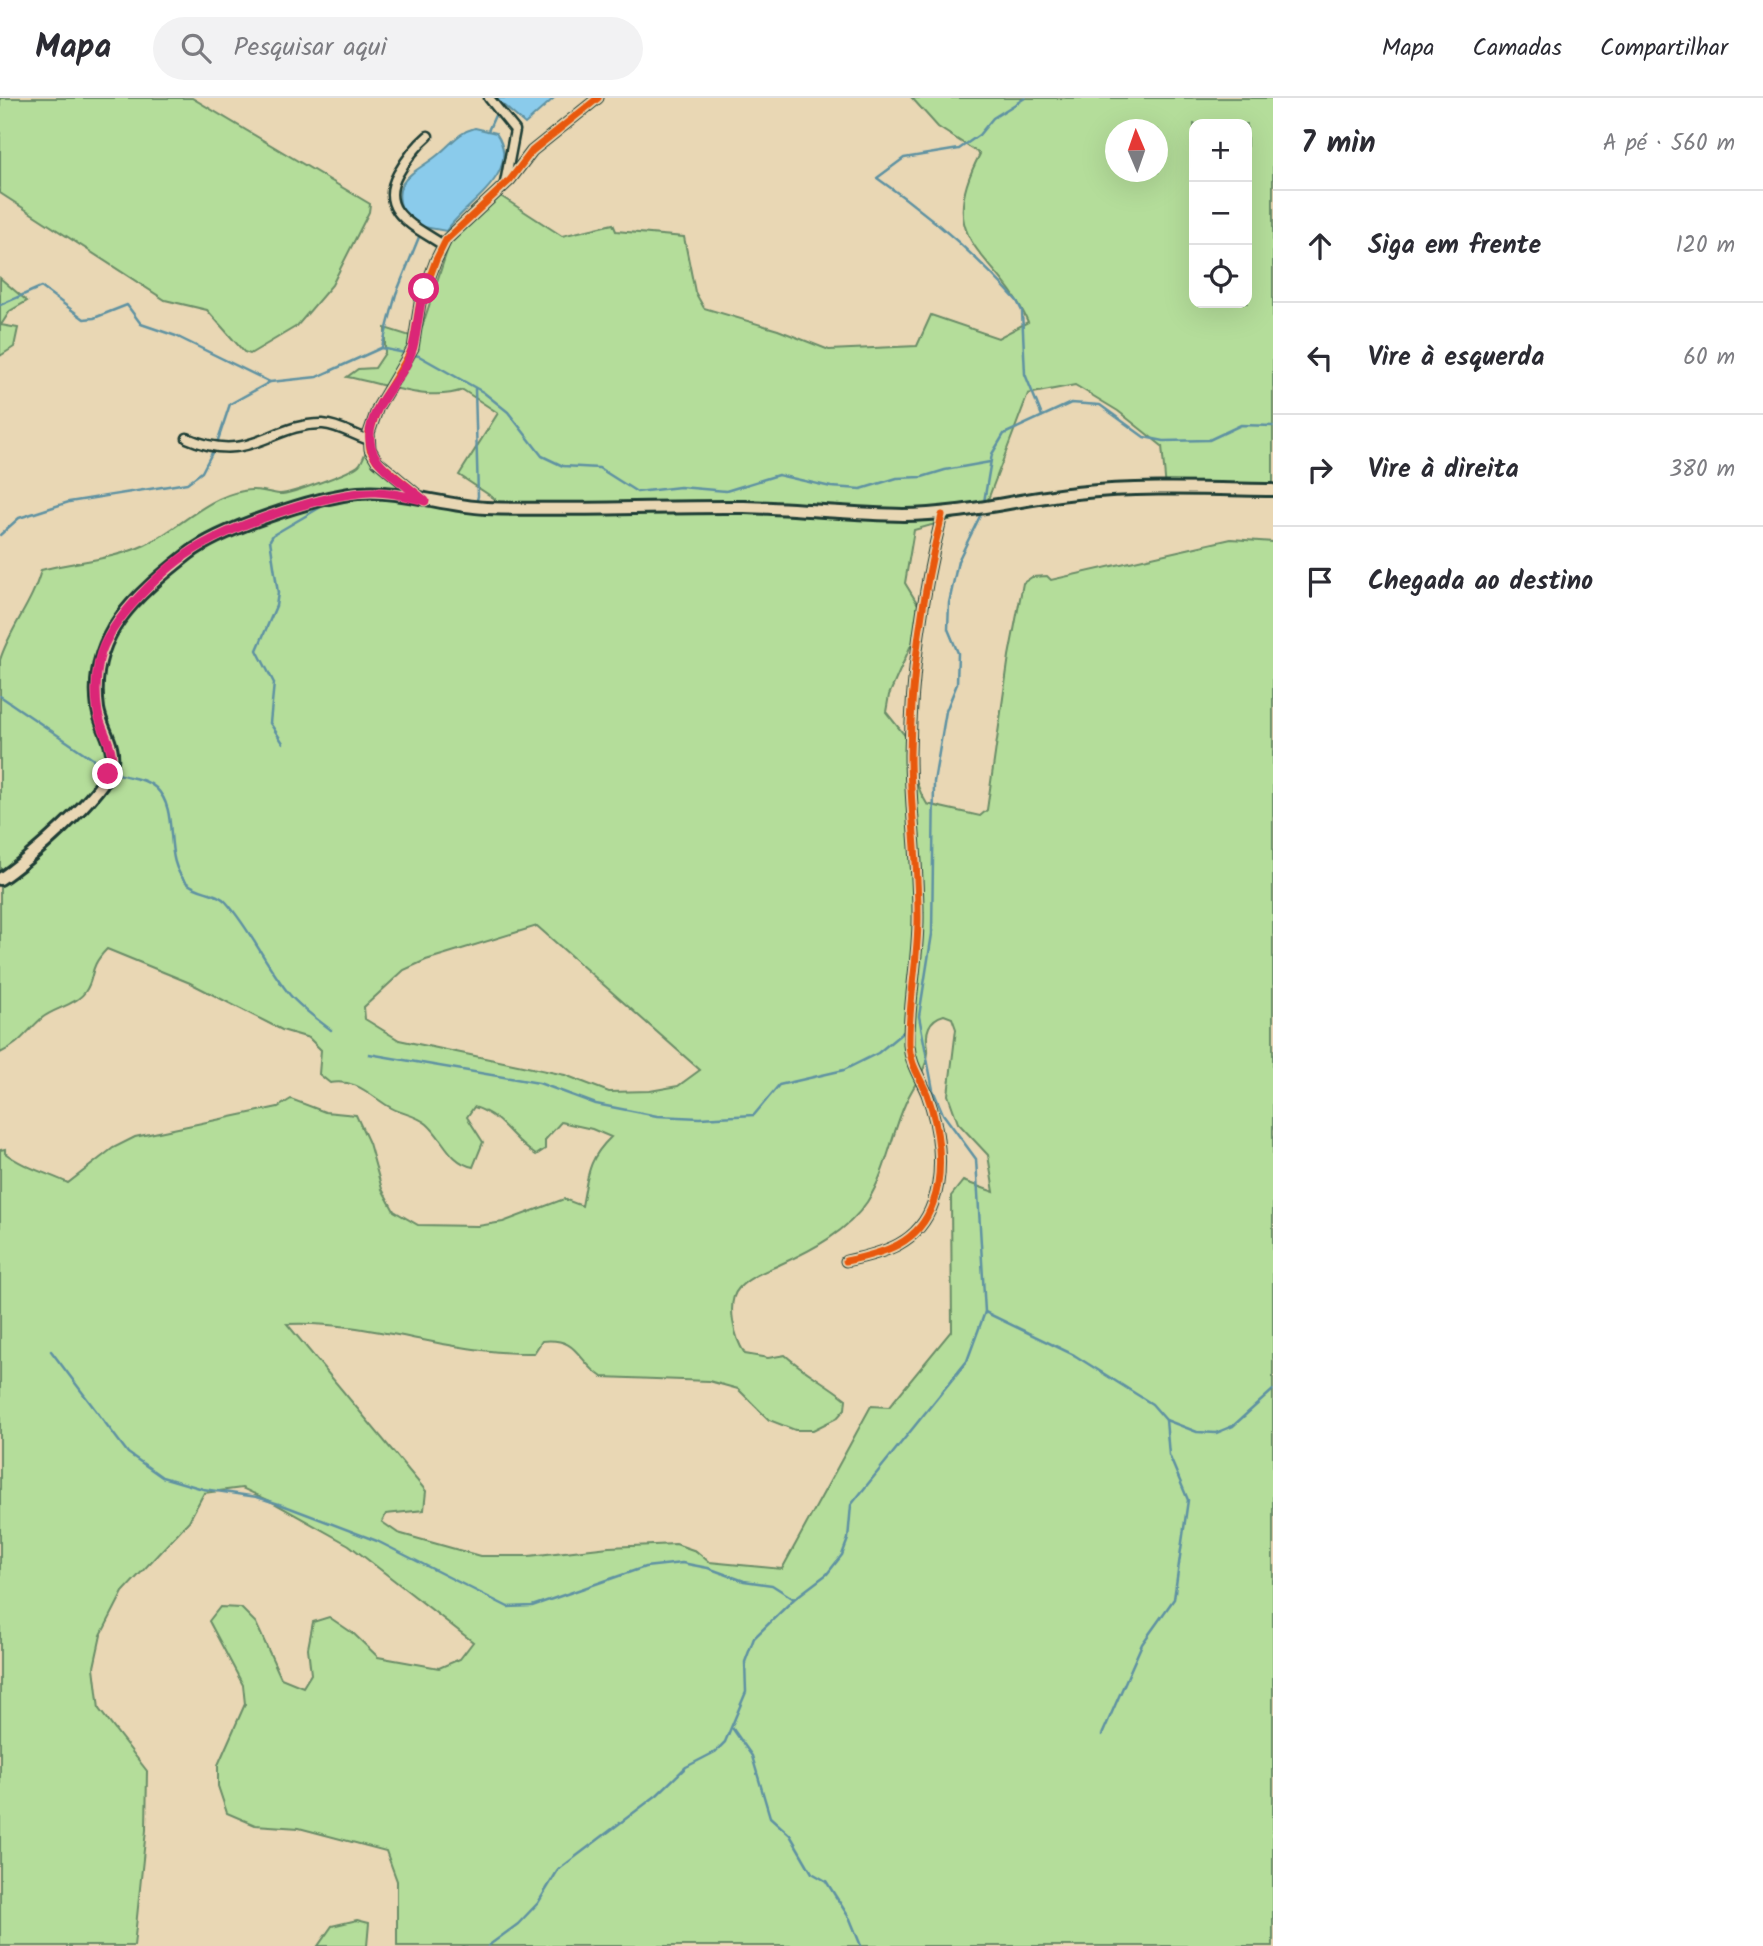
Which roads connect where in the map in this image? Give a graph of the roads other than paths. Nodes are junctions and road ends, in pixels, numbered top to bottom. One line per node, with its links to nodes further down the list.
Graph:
1 (489, 98): 4 (street)
2 (598, 98): 4 (street)
3 (428, 136): 5 (street)
4 (504, 186): 5 (street)
5 (443, 245): 7 (street)
6 (187, 438): 7 (street)
7 (369, 440): 9 (street)
8 (1273, 490): 10 (main road)
9 (425, 501): 10 (main road); 11 (main road)
10 (942, 515): 12 (street)
11 (0, 879)
12 (846, 1261)

